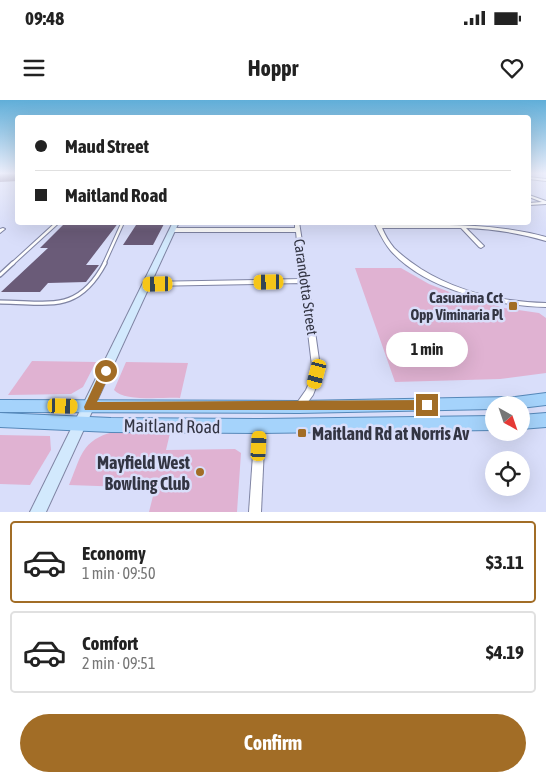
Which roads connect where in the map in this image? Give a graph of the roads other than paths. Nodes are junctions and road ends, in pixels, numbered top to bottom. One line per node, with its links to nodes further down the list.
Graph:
1 (531, 197): 2 (street)
2 (546, 202): 3 (street)
3 (531, 204)
4 (55, 225): 12 (lane)
5 (121, 225): 15 (lane)
6 (377, 225): 9 (street); 16 (street)
7 (174, 226): 8 (street); 14 (main road)
8 (298, 226): 13 (street, Carandotta Street)
9 (463, 228): 10 (street); 11 (street)
10 (546, 239)
11 (481, 246)
12 (0, 275)
13 (306, 281): 14 (street); 20 (street, Carandotta Street)
14 (147, 284): 19 (main road)
15 (0, 302)
16 (546, 304)
17 (546, 399): 20 (main road, Maitland Road)
18 (0, 406): 19 (main road, Maitland Road)
19 (89, 407): 20 (main road, Maitland Road); 24 (main road)
20 (300, 407)
21 (0, 420): 24 (main road, Maitland Road)
22 (546, 420): 23 (main road)
23 (530, 421)
24 (81, 424): 26 (main road, Maitland Road); 27 (main road)
25 (485, 424): 26 (main road, Maitland Road)
26 (260, 426): 28 (street)
27 (38, 512)
28 (255, 512)

